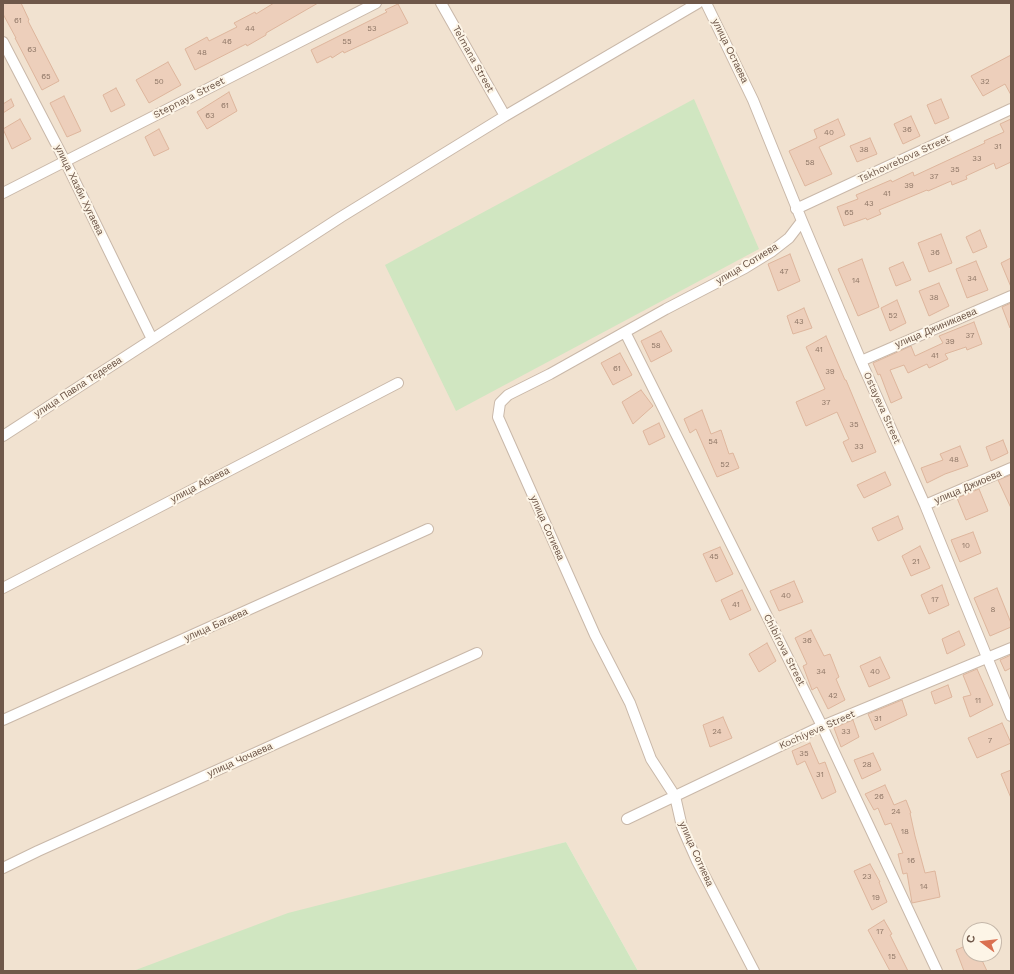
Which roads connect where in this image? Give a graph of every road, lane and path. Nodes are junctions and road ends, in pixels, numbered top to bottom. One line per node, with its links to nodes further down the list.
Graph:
1 (376, 3): 8 (street, Stepnaya Street)
2 (441, 3): 7 (street, Telmana Street)
3 (698, 3): 7 (street, улица Павла Тедеева)
4 (706, 3): 10 (street, Ostayeva Street)
5 (3, 42): 8 (street, улица Хазби Хугаева)
6 (1011, 109): 10 (street, Tskhovrebova Street)
7 (505, 116): 14 (street, улица Павла Тедеева)
8 (65, 161): 9 (street, Stepnaya Street); 14 (street, улица Хазби Хугаева)
9 (3, 193)
10 (796, 209): 11 (street, Ostayeva Street)
11 (802, 221): 13 (street, улица Сотиева); 15 (street, Ostayeva Street)
12 (1011, 296): 15 (street, улица Джиникаева)
13 (625, 332): 27 (street, Chibirova Street); 28 (street, улица Сотиева)
14 (152, 339): 17 (street, улица Павла Тедеева)
15 (861, 361): 19 (street, Ostayeva Street)
16 (398, 382): 21 (street, улица Абаева)
17 (3, 436)
18 (1011, 468): 19 (street, улица Джиоева)
19 (925, 505): 24 (street, Ostayeva Street)
20 (428, 530): 26 (street, улица Багаева)
21 (3, 588)
22 (1011, 648): 24 (street, Kochiyeva Street)
23 (477, 653): 30 (street, улица Чочаева)
24 (988, 658): 25 (street, Ostayeva Street); 27 (street, Kochiyeva Street)
25 (1011, 716)
26 (3, 720)
27 (822, 726): 28 (street, Kochiyeva Street); 32 (street, Chibirova Street)
28 (675, 796): 29 (street, Kochiyeva Street); 31 (street, улица Сотиева)
29 (627, 818)
30 (3, 868)
31 (754, 971)
32 (936, 971)

